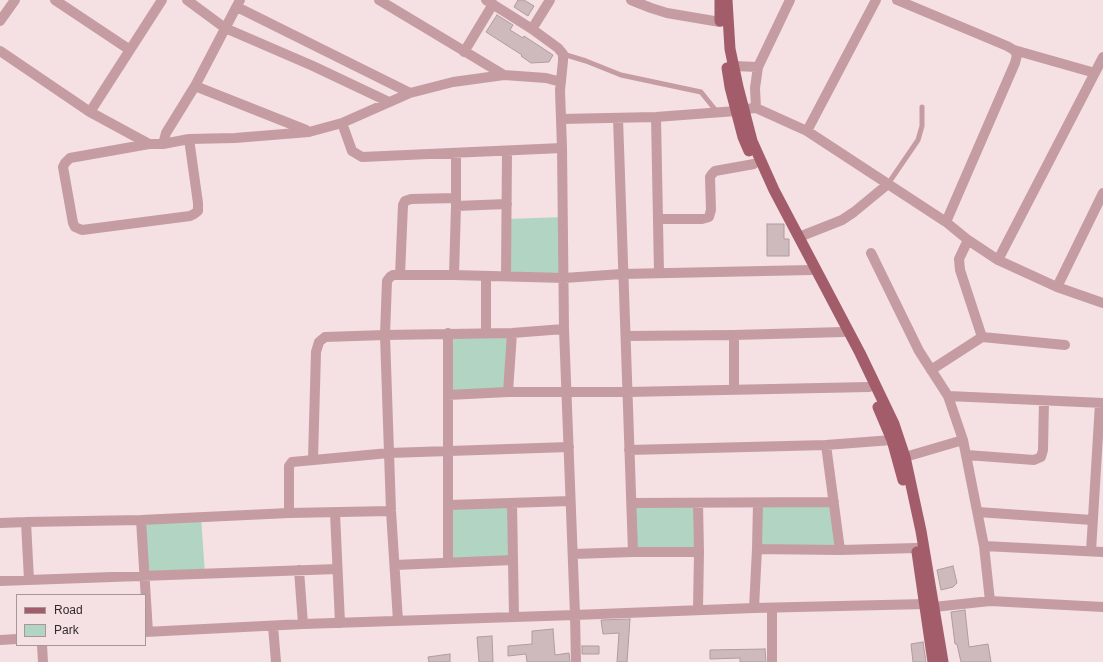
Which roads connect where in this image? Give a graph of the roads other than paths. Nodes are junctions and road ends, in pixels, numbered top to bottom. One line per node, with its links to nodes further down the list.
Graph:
1 (15, 0): 16 (street)
2 (55, 0): 20 (street)
3 (162, 0): 20 (street)
4 (187, 0): 18 (street)
5 (379, 0): 23 (street)
6 (550, 0): 19 (street)
7 (631, 0): 15 (street)
8 (720, 0): 17 (main road)
9 (727, 0): 26 (main road)
10 (790, 0): 27 (street)
11 (876, 0): 43 (street)
12 (897, 0): 21 (street)
13 (490, 2): 19 (street); 23 (street)
14 (239, 3): 18 (street); 32 (street)
15 (652, 4): 17 (street)
16 (0, 21)
17 (720, 22): 36 (main road)
18 (225, 28): 31 (street); 33 (street)
19 (532, 29): 24 (street)
20 (130, 50): 37 (street)
21 (1014, 50): 28 (street); 57 (street)
22 (0, 51): 37 (street)
23 (464, 52): 29 (street)
24 (562, 54): 30 (street); 38 (lane)
25 (1103, 57): 28 (street)
26 (734, 66): 27 (street); 36 (main road)
27 (758, 68): 35 (street)
28 (1095, 73): 61 (street)
29 (504, 75): 30 (street); 32 (street)
30 (561, 82): 41 (street)
31 (194, 86): 44 (street); 47 (street)
32 (410, 93): 33 (street)
33 (389, 102): 42 (street)
34 (922, 107): 52 (lane)
35 (756, 108): 36 (street); 43 (street)
36 (740, 110): 38 (street); 51 (main road); 58 (main road)
37 (90, 112): 46 (street)
38 (717, 112): 39 (street)
39 (656, 117): 40 (street); 56 (street)
40 (618, 118): 41 (street); 64 (street)
41 (562, 119): 48 (street)
42 (342, 123): 44 (street); 50 (street)
43 (807, 131): 52 (street)
44 (309, 132): 45 (street)
45 (189, 140): 46 (street); 47 (street)
46 (149, 144): 47 (street)
47 (163, 144)
48 (562, 148): 49 (street); 69 (street)
49 (507, 151): 50 (street); 55 (street)
50 (456, 153): 54 (street)
51 (754, 164): 56 (street); 62 (main road)
52 (888, 184): 57 (street); 58 (street)
53 (1103, 193): 70 (street)
54 (456, 202): 55 (street); 65 (street); 66 (street)
55 (507, 204): 68 (street)
56 (658, 220): 63 (street)
57 (946, 222): 59 (street)
58 (798, 237): 100 (main road)
59 (968, 240): 61 (street); 80 (street)
60 (871, 253): 82 (street)
61 (998, 260): 70 (street)
62 (811, 270): 63 (street); 74 (main road)
63 (659, 273): 64 (street)
64 (622, 274): 69 (street); 79 (street)
65 (400, 275): 66 (street); 77 (street)
66 (454, 275): 67 (street)
67 (486, 276): 68 (street); 76 (street)
68 (506, 276): 69 (street)
69 (564, 278): 72 (street)
70 (1057, 287): 71 (street)
71 (1103, 304)
72 (564, 329): 73 (street); 86 (street)
73 (512, 332): 76 (street); 85 (street)
74 (843, 332): 78 (street); 83 (main road)
75 (448, 333): 76 (street); 77 (street); 88 (street)
76 (486, 333)
77 (385, 335): 98 (street); 101 (street)
78 (734, 335): 79 (street); 84 (street)
79 (626, 336): 87 (street)
80 (982, 337): 81 (street); 82 (street)
81 (1064, 344)
82 (931, 370): 89 (street)
83 (868, 387): 84 (street); 92 (main road)
84 (734, 389): 87 (street)
85 (508, 392): 86 (street); 88 (street)
86 (568, 392): 87 (street); 95 (street)
87 (627, 392): 97 (street)
88 (448, 395): 96 (street)
89 (948, 396): 90 (street); 93 (street)
90 (1044, 401): 91 (street); 99 (street)
91 (1101, 403): 114 (street)
92 (892, 440): 94 (street); 118 (main road)
93 (963, 440): 99 (street); 100 (street)
94 (826, 445): 97 (street); 103 (street)
95 (569, 446): 96 (street); 102 (street)
96 (448, 450): 98 (street); 108 (street)
97 (629, 450): 105 (street)
98 (389, 452): 101 (street); 109 (street)
99 (966, 455): 110 (street)
100 (905, 457): 136 (main road)
101 (313, 459): 111 (street)
102 (570, 501): 104 (street); 125 (street)
103 (834, 502): 107 (street); 120 (street)
104 (512, 503): 108 (street); 126 (street)
105 (632, 503): 106 (street); 122 (street)
106 (698, 503): 107 (street); 123 (street)
107 (758, 503): 119 (street)
108 (449, 505): 127 (street)
109 (391, 511): 112 (street); 128 (street)
110 (978, 512): 114 (street); 117 (street)
111 (290, 513): 112 (street); 113 (street)
112 (335, 513): 129 (street)
113 (141, 520): 115 (street); 131 (street)
114 (1092, 520): 121 (street)
115 (26, 522): 116 (street); 132 (street)
116 (0, 523)
117 (984, 546): 121 (street); 135 (street)
118 (917, 548): 120 (street); 136 (main road)
119 (757, 549): 120 (street); 138 (street)
120 (840, 550)
121 (1091, 551): 124 (street)
122 (633, 552): 123 (street); 125 (street)
123 (699, 552): 140 (street)
124 (1103, 552)
125 (573, 554): 142 (street)
126 (513, 560): 127 (street); 143 (street)
127 (448, 562): 128 (street)
128 (395, 565): 144 (street)
129 (337, 569): 130 (street); 145 (street)
130 (299, 570): 131 (street); 146 (street)
131 (144, 576): 132 (street); 134 (street)
132 (29, 580): 133 (street)
133 (0, 582)
134 (145, 594)
135 (990, 601): 136 (street); 137 (street)
136 (930, 606): 139 (street); 156 (main road); 157 (main road)
137 (1103, 607)
138 (754, 608): 139 (street); 140 (street)
139 (772, 608): 155 (street)
140 (698, 609): 142 (street)
141 (146, 613): 148 (street)
142 (575, 614): 143 (street); 154 (street)
143 (514, 617): 144 (street)
144 (398, 621): 145 (street)
145 (340, 623): 146 (street)
146 (303, 624): 147 (street)
147 (274, 626): 148 (street); 153 (street)
148 (147, 632)
149 (16, 639): 150 (street)
150 (0, 640)
151 (42, 646): 152 (street)
152 (43, 662)
153 (276, 662)
154 (576, 662)
155 (772, 662)
156 (933, 662)
157 (943, 662)

